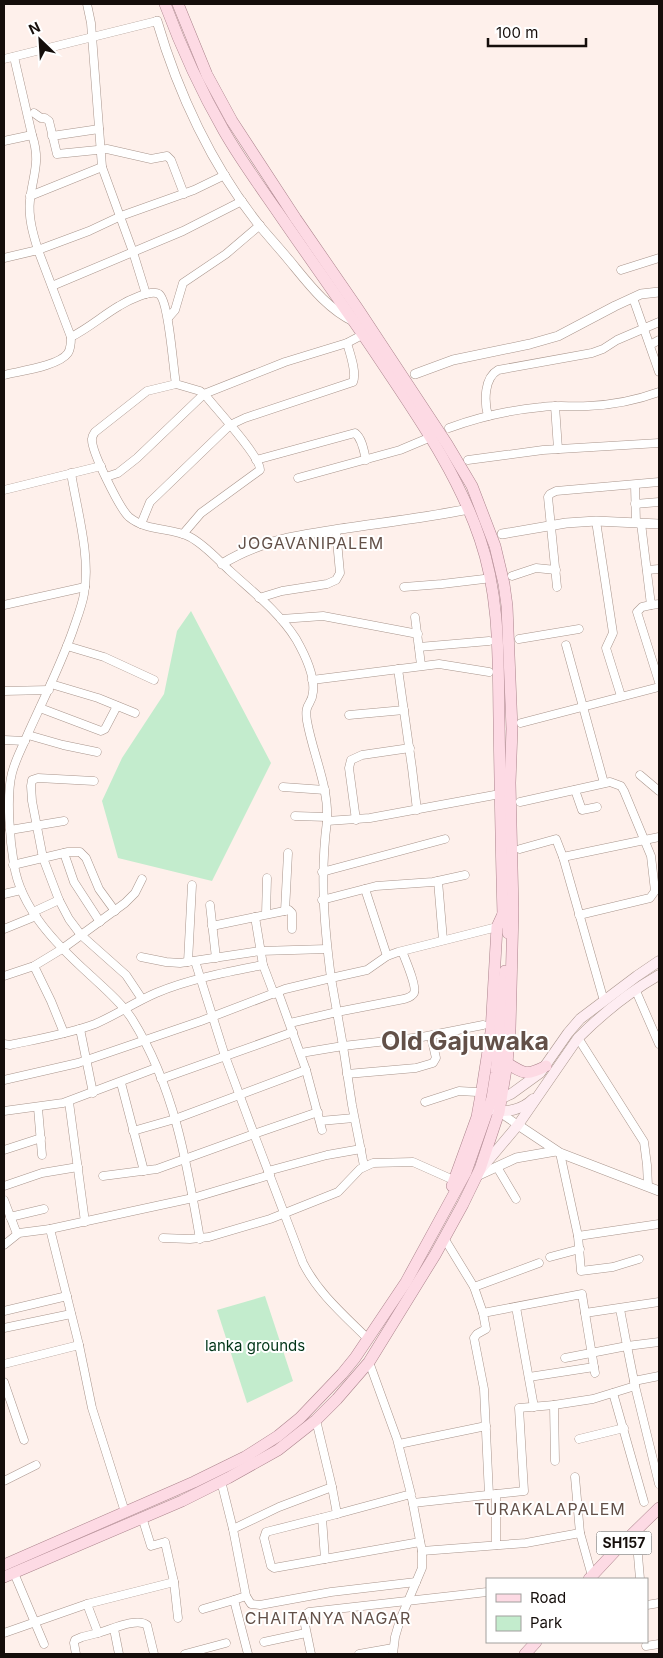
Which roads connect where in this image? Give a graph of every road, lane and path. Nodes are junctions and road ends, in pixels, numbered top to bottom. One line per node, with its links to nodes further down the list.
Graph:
1 (87, 4): 5 (street)
2 (164, 4): 31 (main road)
3 (178, 4): 153 (main road)
4 (157, 21): 5 (street); 15 (street)
5 (92, 38): 6 (street); 9 (street)
6 (14, 57): 7 (street); 10 (street)
7 (4, 59)
8 (34, 113): 11 (street)
9 (99, 130): 11 (street); 13 (street)
10 (32, 135): 12 (street); 17 (street)
11 (52, 136): 13 (street)
12 (4, 141)
13 (100, 149): 14 (street); 16 (street)
14 (102, 167): 17 (street); 19 (street)
15 (226, 175): 16 (street); 18 (street)
16 (184, 194): 19 (street)
17 (30, 196): 21 (street)
18 (242, 201): 20 (street); 22 (street)
19 (120, 216): 21 (street); 22 (street)
20 (260, 225): 30 (street); 31 (street)
21 (38, 250): 23 (street); 26 (street)
22 (133, 252): 26 (street); 28 (street)
23 (4, 258)
24 (659, 258): 25 (street)
25 (621, 270)
26 (52, 286): 35 (street)
27 (659, 292): 29 (street)
28 (146, 294): 30 (street); 35 (street)
29 (632, 298): 33 (street); 40 (street)
30 (168, 318): 42 (street)
31 (355, 322): 34 (main road)
32 (659, 322): 33 (street)
33 (644, 329): 38 (street); 46 (street)
34 (364, 334): 37 (street); 49 (main road)
35 (71, 337): 41 (street)
36 (659, 340): 38 (street)
37 (347, 343): 44 (street); 47 (street)
38 (650, 345): 39 (street)
39 (659, 372)
40 (415, 374)
41 (4, 375)
42 (176, 384): 44 (street); 55 (street)
43 (659, 392): 45 (street)
44 (204, 394): 47 (street); 57 (street)
45 (555, 406): 46 (street); 51 (street)
46 (488, 416): 48 (street)
47 (230, 425): 52 (street); 67 (street)
48 (449, 428)
49 (432, 437): 53 (street); 64 (main road)
50 (659, 443): 51 (street)
51 (558, 449): 54 (street)
52 (256, 460): 53 (street); 71 (street)
53 (366, 460): 58 (street)
54 (468, 460)
55 (101, 466): 56 (street); 57 (street)
56 (71, 473): 61 (street); 79 (street)
57 (106, 477): 67 (street)
58 (298, 478)
59 (659, 482): 60 (street)
60 (635, 484): 63 (street); 69 (street)
61 (4, 490)
62 (659, 502): 63 (street)
63 (635, 504): 66 (street)
64 (469, 509): 70 (street); 122 (main road)
65 (596, 521): 66 (street); 69 (street); 103 (street)
66 (638, 523): 68 (street); 76 (street)
67 (141, 524): 71 (street)
68 (659, 524)
69 (551, 526): 72 (street); 75 (street)
70 (336, 530): 73 (street); 82 (street)
71 (183, 534): 73 (street)
72 (502, 534)
73 (222, 564): 82 (street)
74 (659, 569): 76 (street)
75 (556, 570): 77 (street); 81 (street)
76 (647, 570): 83 (street)
77 (512, 576)
78 (484, 579): 80 (street)
79 (85, 587): 84 (street); 92 (street)
80 (404, 587)
81 (557, 588)
82 (259, 598): 86 (street)
83 (655, 604): 99 (street)
84 (4, 605)
85 (415, 617): 88 (street)
86 (281, 619): 88 (street); 98 (street)
87 (579, 629): 89 (street)
88 (418, 634): 93 (street)
89 (519, 639)
90 (489, 641): 93 (street)
91 (566, 645): 105 (street)
92 (67, 646): 97 (street); 100 (street)
93 (419, 647): 94 (street)
94 (422, 665): 95 (street); 96 (street)
95 (398, 669): 98 (street); 107 (street)
96 (489, 672)
97 (154, 680)
98 (312, 680): 119 (street)
99 (659, 682)
100 (50, 687): 102 (street); 104 (street); 106 (street)
101 (659, 687): 103 (street)
102 (4, 691)
103 (621, 696): 105 (street)
104 (117, 706): 106 (street); 108 (street)
105 (583, 707): 110 (street); 117 (street)
106 (40, 708): 111 (street)
107 (404, 710): 109 (street); 113 (street)
108 (134, 713)
109 (349, 715)
110 (521, 723)
111 (26, 738): 112 (street); 114 (street); 131 (street)
112 (4, 740)
113 (410, 748): 125 (street); 128 (street)
114 (97, 752)
115 (640, 775): 121 (street)
116 (94, 781): 130 (street)
117 (604, 783): 120 (street); 134 (street)
118 (283, 787): 119 (street)
119 (325, 790): 127 (street)
120 (574, 790): 123 (street); 124 (street)
121 (659, 791)
122 (500, 794): 125 (street); 153 (main road)
123 (520, 802)
124 (596, 807)
125 (417, 810): 128 (street)
126 (295, 816): 127 (street)
127 (327, 819): 128 (street); 141 (street)
128 (356, 820)
129 (64, 821): 130 (street)
130 (37, 826): 131 (street); 139 (street)
131 (10, 830): 140 (street)
132 (659, 836): 134 (street)
133 (445, 840): 141 (street)
134 (644, 840): 138 (street); 158 (street)
135 (520, 849): 138 (street)
136 (64, 853): 139 (street); 154 (street); 160 (street)
137 (288, 853): 155 (street)
138 (563, 857): 158 (street)
139 (43, 858): 140 (street); 150 (street)
140 (14, 865): 148 (street)
141 (322, 872): 151 (street)
142 (465, 875): 145 (street)
143 (266, 878): 157 (street)
144 (142, 879): 154 (street)
145 (438, 881): 147 (street); 166 (street)
146 (192, 885): 175 (street)
147 (366, 889): 151 (street); 171 (street)
148 (20, 890): 149 (street); 156 (street)
149 (4, 894)
150 (59, 900): 156 (street); 165 (street)
151 (322, 900): 168 (street)
152 (210, 905): 161 (street)
153 (510, 908): 162 (main road); 203 (main road); 217 (main road)
154 (115, 911): 160 (street)
155 (285, 911): 157 (street); 164 (street)
156 (34, 914): 163 (street); 167 (street)
157 (266, 914): 159 (street)
158 (579, 915): 185 (street)
159 (254, 917): 161 (street); 169 (street)
160 (100, 922): 165 (street)
161 (212, 926): 173 (street)
162 (497, 927): 166 (street); 249 (main road)
163 (4, 929)
164 (292, 929)
165 (81, 935): 167 (street); 184 (street)
166 (443, 940): 170 (street)
167 (62, 949): 177 (street); 186 (street)
168 (327, 949): 169 (street); 180 (street)
169 (260, 951): 173 (street); 176 (street)
170 (402, 951): 171 (street); 187 (street)
171 (387, 956): 180 (street)
172 (141, 957): 175 (street)
173 (216, 958): 175 (street)
174 (659, 961): 185 (main road)
175 (192, 962): 181 (street)
176 (263, 965): 181 (street); 183 (street)
177 (34, 966): 179 (street); 193 (street)
178 (659, 975): 182 (main road)
179 (4, 976)
180 (331, 978): 183 (street); 187 (street)
181 (201, 979): 184 (street); 188 (street)
182 (636, 991): 195 (main road); 198 (street)
183 (276, 993): 188 (street); 189 (street)
184 (142, 1000): 186 (street)
185 (604, 1001): 204 (main road)
186 (125, 1010): 191 (street); 196 (street)
187 (337, 1012): 189 (street); 199 (street)
188 (212, 1017): 196 (street); 201 (street)
189 (290, 1023): 192 (street)
190 (483, 1025): 194 (street)
191 (80, 1029): 193 (street); 202 (street)
192 (293, 1032): 200 (street); 201 (street)
193 (64, 1033): 197 (street)
194 (430, 1036): 199 (street); 207 (street)
195 (578, 1038): 211 (main road); 244 (street)
196 (144, 1042): 202 (street); 205 (street)
197 (4, 1044)
198 (659, 1044)
199 (343, 1046): 200 (street); 207 (street)
200 (301, 1053): 206 (street)
201 (225, 1056): 208 (street); 214 (street)
202 (86, 1060): 209 (street); 213 (street)
203 (507, 1063): 204 (main road); 217 (main road)
204 (546, 1066): 217 (main road)
205 (156, 1068): 208 (street); 210 (street)
206 (306, 1070): 214 (street); 220 (street)
207 (347, 1074): 221 (street)
208 (161, 1079): 222 (street)
209 (4, 1080)
210 (121, 1082): 213 (street); 226 (street)
211 (543, 1089): 217 (main road); 224 (main road)
212 (477, 1092): 216 (street)
213 (93, 1093): 215 (street)
214 (240, 1096): 222 (street); 227 (street)
215 (68, 1102): 218 (street); 236 (street)
216 (425, 1102)
217 (496, 1104): 224 (street); 231 (main road)
218 (38, 1108): 219 (street); 228 (street)
219 (4, 1111)
220 (318, 1112): 223 (street); 227 (street)
221 (354, 1118): 223 (street); 230 (street)
222 (176, 1119): 226 (street); 234 (street)
223 (320, 1121): 225 (street)
224 (518, 1125): 232 (street); 240 (main road)
225 (322, 1130)
226 (133, 1131): 238 (street)
227 (254, 1134): 234 (street); 239 (street)
228 (41, 1138): 229 (street); 233 (street)
229 (4, 1150)
230 (361, 1150): 235 (street); 239 (street)
231 (480, 1150): 240 (main road); 249 (main road)
232 (558, 1152): 237 (street); 244 (street); 257 (street)
233 (42, 1155)
234 (186, 1160): 238 (street); 246 (street)
235 (364, 1166): 242 (street); 251 (street)
236 (78, 1167): 243 (street); 253 (street)
237 (496, 1167): 240 (street); 247 (street)
238 (144, 1171): 241 (street)
239 (269, 1173): 246 (street); 251 (street)
240 (478, 1173): 259 (main road)
241 (103, 1176)
242 (449, 1178)
243 (4, 1186)
244 (648, 1186): 245 (street)
245 (659, 1190)
246 (193, 1198): 253 (street); 260 (street)
247 (516, 1199)
248 (4, 1200): 252 (street)
249 (448, 1204): 276 (main road)
250 (44, 1209): 252 (street)
251 (284, 1213): 260 (street); 276 (street)
252 (10, 1217): 256 (street)
253 (85, 1222): 255 (street)
254 (659, 1224): 257 (street)
255 (50, 1229): 256 (street); 267 (street)
256 (17, 1234): 261 (street)
257 (578, 1236): 262 (street)
258 (163, 1238): 260 (street)
259 (444, 1238): 266 (street); 282 (main road)
260 (200, 1239)
261 (4, 1245)
262 (580, 1249): 263 (street); 264 (street)
263 (550, 1257)
264 (639, 1259)
265 (539, 1263): 266 (street)
266 (474, 1287): 272 (street)
267 (67, 1296): 271 (street); 274 (street)
268 (659, 1302): 270 (street)
269 (516, 1307): 272 (street); 273 (street); 285 (street)
270 (620, 1309): 273 (street); 279 (street)
271 (4, 1311)
272 (483, 1313): 292 (street)
273 (585, 1313): 280 (street)
274 (71, 1314): 275 (street); 278 (street)
275 (4, 1328)
276 (368, 1338): 309 (main road)
277 (659, 1342): 279 (street)
278 (79, 1345): 283 (street); 309 (street)
279 (627, 1346): 280 (street); 287 (street)
280 (592, 1353): 281 (street); 285 (street)
281 (565, 1358)
282 (368, 1362): 291 (main road); 296 (street)
283 (4, 1364)
284 (659, 1376): 287 (street)
285 (529, 1377): 290 (street)
286 (4, 1382): 295 (street)
287 (634, 1383): 288 (street); 302 (street)
288 (613, 1393): 289 (street); 293 (street)
289 (554, 1405): 290 (street); 297 (street)
290 (534, 1407): 305 (street)
291 (316, 1420): 301 (main road); 303 (street)
292 (486, 1426): 296 (street); 305 (street)
293 (624, 1428): 294 (street); 306 (street)
294 (579, 1439)
295 (24, 1440)
296 (399, 1444): 304 (street)
297 (555, 1462)
298 (36, 1465): 300 (street)
299 (575, 1478): 315 (street)
300 (4, 1481)
301 (221, 1482): 311 (main road); 313 (street)
302 (659, 1484)
303 (332, 1487): 310 (street); 313 (street)
304 (411, 1494): 307 (street); 310 (street)
305 (492, 1495): 307 (street); 317 (street)
306 (644, 1502)
307 (413, 1503): 316 (street)
308 (659, 1508): 314 (main road, SH157)
309 (125, 1512): 320 (main road)
310 (337, 1514): 312 (street)
311 (142, 1517): 321 (main road); 324 (street)
312 (322, 1518): 319 (street); 319 (street)
313 (233, 1529): 327 (street)
314 (636, 1532): 322 (main road, SH157); 323 (street)
315 (580, 1534): 317 (street); 322 (street)
316 (420, 1542): 318 (street); 319 (street)
317 (496, 1545): 318 (street)
318 (422, 1551): 325 (street)
319 (325, 1559)
320 (4, 1565)
321 (9, 1575): 333 (street)
322 (591, 1578)
323 (640, 1578)
324 (174, 1582): 330 (street); 332 (street)
325 (416, 1582): 327 (street); 329 (street)
326 (486, 1592): 329 (street)
327 (246, 1596): 328 (street)
328 (234, 1600): 331 (street); 349 (street)
329 (406, 1602): 335 (street); 344 (street)
330 (88, 1604): 333 (street); 337 (street)
331 (203, 1609)
332 (178, 1618)
333 (36, 1622): 336 (street); 341 (street)
334 (114, 1629): 337 (street); 346 (street); 347 (street)
335 (306, 1633): 338 (street); 350 (street)
336 (4, 1634)
337 (98, 1634): 345 (street)
338 (264, 1642)
339 (226, 1643): 348 (street)
340 (535, 1643): 352 (main road)
341 (44, 1644)
342 (646, 1644): 343 (street); 353 (street)
343 (659, 1644)
344 (393, 1651): 351 (street)
345 (76, 1654)
346 (119, 1654)
347 (154, 1654)
348 (185, 1654)
349 (248, 1654)
350 (311, 1654)
351 (359, 1654)
352 (525, 1654)
353 (646, 1654)

